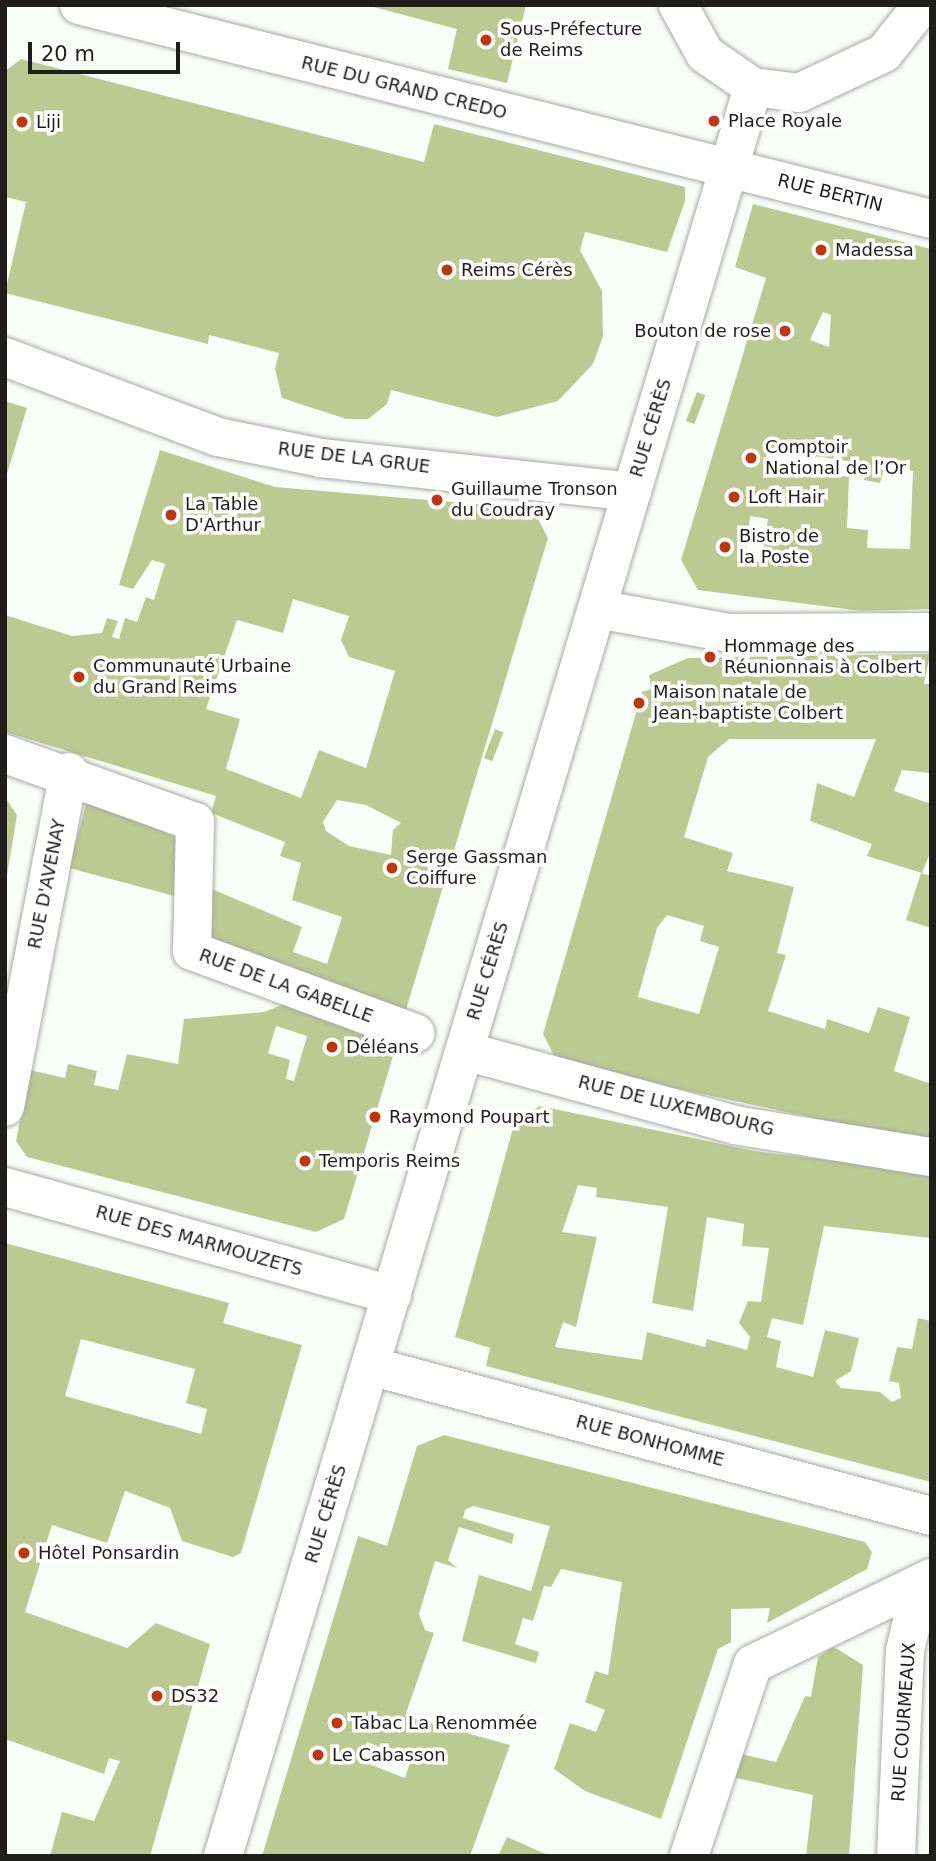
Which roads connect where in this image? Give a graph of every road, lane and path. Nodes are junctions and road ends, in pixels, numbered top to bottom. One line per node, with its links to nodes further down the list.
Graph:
1 (79, 5): 5 (street, RUE DU GRAND CREDO)
2 (678, 5): 4 (street)
3 (922, 5): 4 (street)
4 (753, 87): 5 (street, RUE CÉRÈS)
5 (729, 167): 6 (street, RUE BERTIN); 8 (street, RUE CÉRÈS)
6 (931, 219)
7 (5, 357): 8 (street, RUE DE LA GRUE)
8 (632, 492): 9 (street, RUE CÉRÈS)
9 (597, 609): 10 (street); 15 (street, RUE CÉRÈS)
10 (931, 632)
11 (5, 754): 12 (street, RUE DE LA GABELLE)
12 (69, 772): 13 (street, RUE D'AVENAY); 14 (street, RUE DE LA GABELLE)
13 (16, 993): 16 (street, RUE D'AVENAY)
14 (415, 1033)
15 (465, 1051): 17 (street, RUE DE LUXEMBOURG); 19 (street, RUE CÉRÈS)
16 (5, 1107)
17 (931, 1157)
18 (5, 1187): 19 (street, RUE DES MARMOUZETS)
19 (392, 1295): 20 (street, RUE CÉRÈS)
20 (370, 1366): 21 (street, RUE BONHOMME); 24 (street, RUE CÉRÈS)
21 (931, 1516)
22 (931, 1578): 25 (street)
23 (931, 1595): 26 (street, RUE COURMEAUX)
24 (223, 1856)
25 (689, 1856)
26 (896, 1856)

